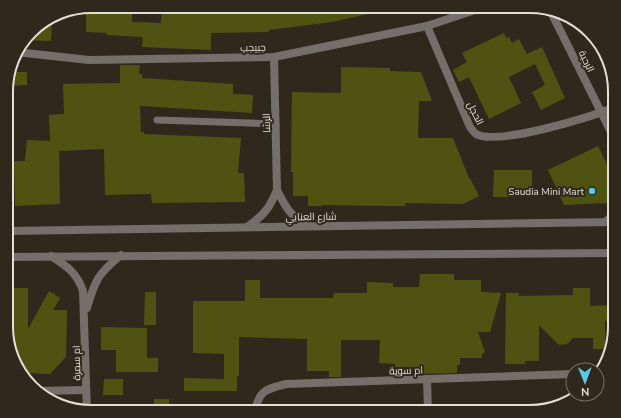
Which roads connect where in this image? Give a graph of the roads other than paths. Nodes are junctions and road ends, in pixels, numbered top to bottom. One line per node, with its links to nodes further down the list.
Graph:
1 (466, 13): 3 (street, جبيجب)
2 (554, 17): 7 (street, الرحبة)
3 (427, 26): 5 (street, جبيجب); 7 (street, الحجل)
4 (24, 53): 5 (street, جبيجب)
5 (274, 57): 9 (street, الرشا)
6 (608, 110): 7 (street)
7 (601, 113): 10 (street, الرحبة)
8 (157, 120): 9 (lane)
9 (276, 124): 11 (street, الرشا)
10 (608, 126)
11 (277, 190): 14 (street, الرشا); 15 (street, الرشا)
12 (608, 220): 13 (street)
13 (605, 222): 14 (street, شارع العنابي)
14 (308, 226): 15 (street, شارع العنابي)
15 (247, 227): 16 (street, شارع العنابي)
16 (13, 231)
17 (608, 253): 18 (street)
18 (121, 255): 19 (street); 21 (street, ام سمرة)
19 (51, 256): 20 (street); 21 (street, ام سمرة)
20 (13, 257)
21 (85, 314): 24 (street, ام سمرة)
22 (565, 374): 23 (street, ام سوية)
23 (427, 379): 27 (street, ام سوية); 28 (street)
24 (86, 390): 25 (street); 26 (street, ام سمرة)
25 (46, 391)
26 (87, 405)
27 (257, 405)
28 (428, 405)

